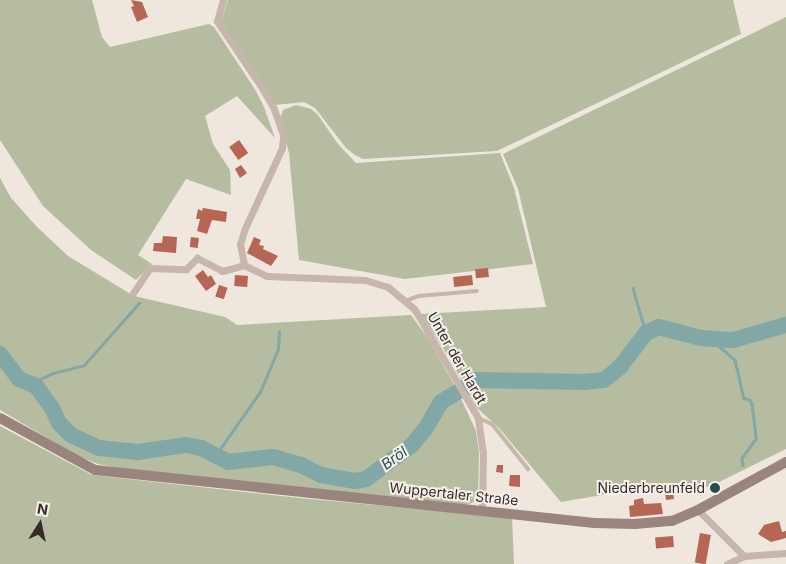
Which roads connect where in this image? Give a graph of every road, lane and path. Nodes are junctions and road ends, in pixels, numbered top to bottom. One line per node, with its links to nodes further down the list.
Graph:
1 (222, 0): 2 (street)
2 (244, 264): 4 (street); 5 (street, Unter der Hardt)
3 (477, 291): 5 (lane)
4 (133, 293)
5 (404, 301): 7 (street, Unter der Hardt)
6 (0, 418): 11 (main road, Wuppertaler Straße)
7 (478, 418): 9 (lane); 11 (street, Unter der Hardt)
8 (786, 462): 10 (main road, Wuppertaler Straße)
9 (528, 469)
10 (698, 510): 11 (main road, Wuppertaler Straße); 13 (street)
11 (482, 511)
12 (786, 553): 13 (street)
13 (744, 556): 14 (street)
14 (727, 564)

